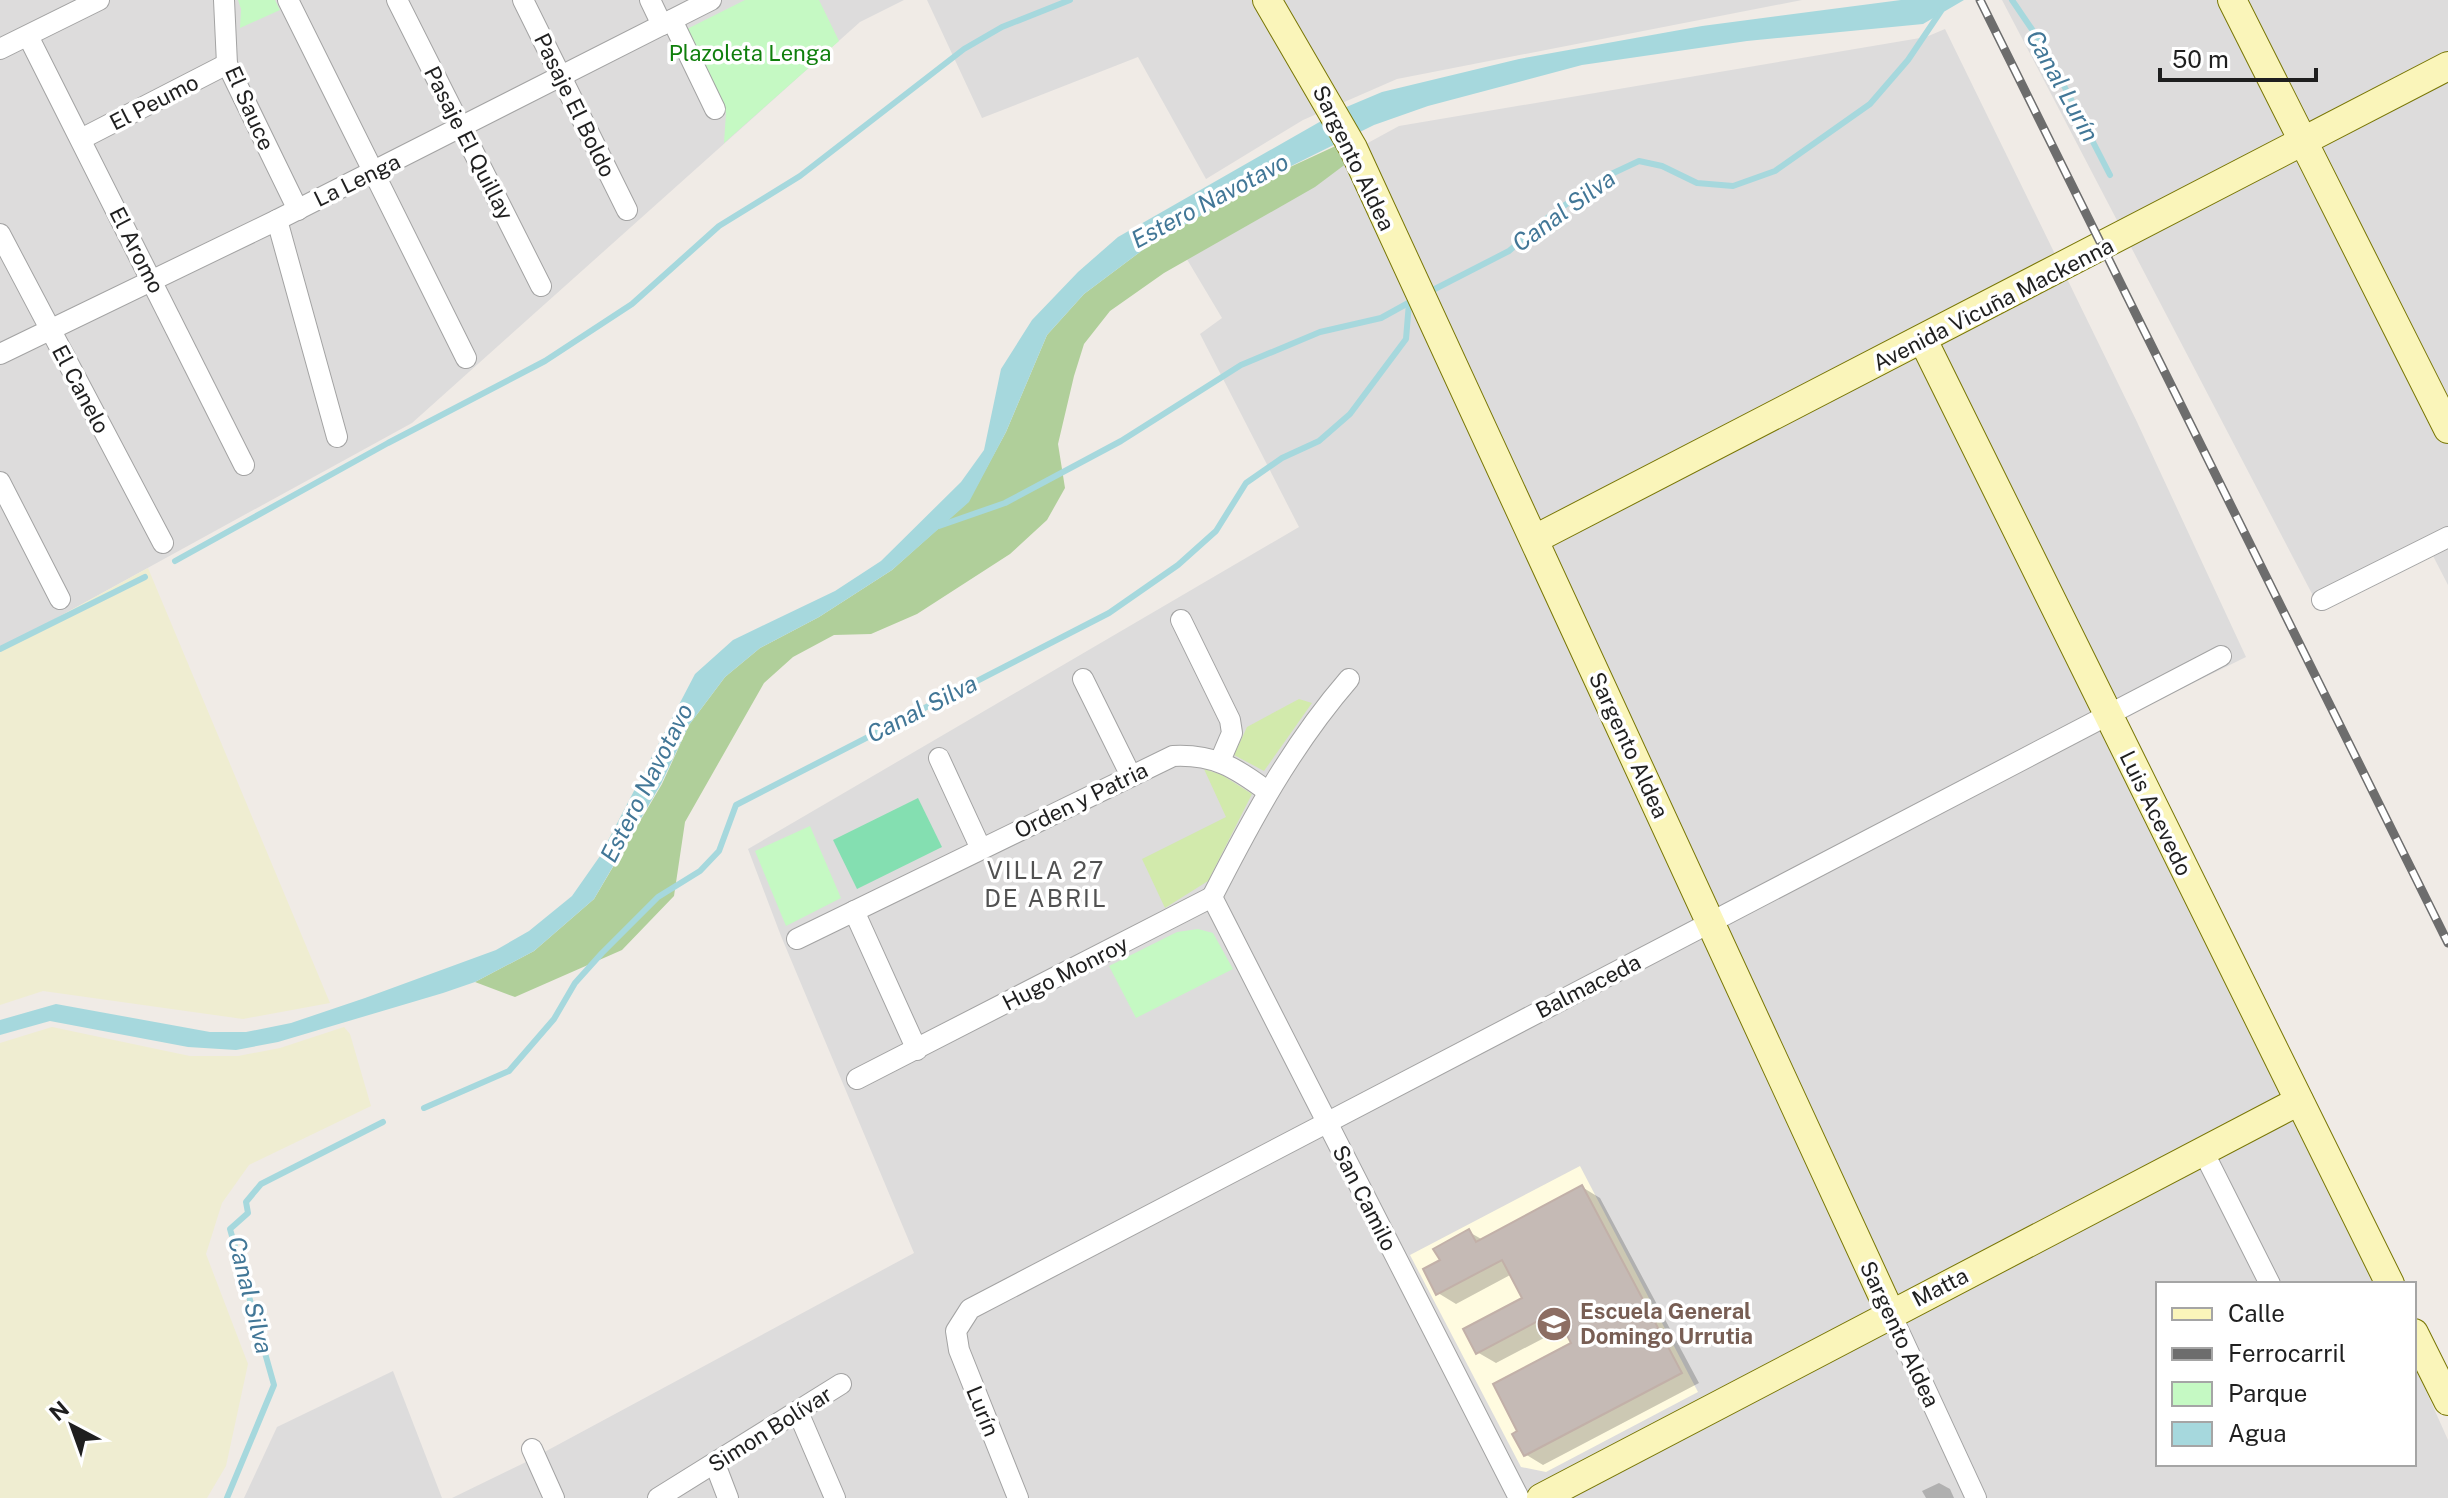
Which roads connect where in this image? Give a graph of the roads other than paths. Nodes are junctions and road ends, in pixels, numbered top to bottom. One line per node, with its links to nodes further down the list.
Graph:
1 (99, 0): 11 (street)
2 (224, 0): 13 (street, El Sauce)
3 (288, 0): 20 (street)
4 (397, 0): 17 (street, Pasaje El Quillay)
5 (523, 0): 15 (street, Pasaje El Boldo)
6 (650, 0): 10 (street)
7 (711, 0): 10 (street, La Lenga)
8 (1267, 0): 36 (street, Sargento Aldea)
9 (2232, 0): 19 (street)
10 (667, 22): 15 (street, La Lenga); 16 (street)
11 (28, 36): 12 (street); 18 (street, El Aromo)
12 (0, 49)
13 (227, 64): 18 (street, El Peumo); 21 (street, El Sauce)
14 (2448, 66): 19 (street, Avenida Vicuña Mackenna)
15 (561, 76): 17 (street, La Lenga); 22 (street, Pasaje El Boldo)
16 (715, 109)
17 (462, 128): 20 (street, La Lenga); 26 (street, Pasaje El Quillay)
18 (81, 139): 25 (street, El Aromo)
19 (2302, 143): 28 (street, Avenida Vicuña Mackenna); 31 (street)
20 (373, 172): 21 (street, La Lenga); 30 (street)
21 (298, 210): 23 (street, La Lenga)
22 (627, 210)
23 (277, 220): 25 (street, La Lenga); 32 (street)
24 (0, 234): 27 (street, El Canelo)
25 (153, 281): 27 (street, La Lenga); 33 (street, El Aromo)
26 (541, 286)
27 (49, 330): 29 (street, La Lenga); 37 (street, El Canelo)
28 (1923, 340): 36 (street, Avenida Vicuña Mackenna); 44 (street, Luis Acevedo)
29 (0, 354)
30 (466, 358)
31 (2448, 429)
32 (337, 437)
33 (244, 465)
34 (0, 482): 38 (street)
35 (2448, 537): 39 (street)
36 (1535, 539): 52 (street, Sargento Aldea)
37 (163, 543)
38 (60, 599)
39 (2322, 600)
40 (1181, 620): 46 (street)
41 (2221, 656): 44 (street, Balmaceda)
42 (1083, 679): 47 (street)
43 (1349, 679): 48 (street)
44 (2108, 715): 52 (street, Balmaceda); 56 (street, Luis Acevedo)
45 (939, 758): 49 (street)
46 (1220, 761): 47 (street, Orden y Patria); 48 (street, Orden y Patria)
47 (1131, 776): 49 (street, Orden y Patria)
48 (1267, 791): 50 (street)
49 (981, 849): 51 (street, Orden y Patria)
50 (1212, 897): 54 (street, Hugo Monroy); 57 (street, San Camilo)
51 (854, 911): 53 (street, Orden y Patria); 54 (street)
52 (1711, 924): 57 (street, Balmaceda); 61 (street, Sargento Aldea)
53 (797, 939)
54 (917, 1050): 55 (street, Hugo Monroy)
55 (857, 1079)
56 (2299, 1101): 58 (street, Matta); 60 (street, Luis Acevedo)
57 (1326, 1121): 62 (street, Balmaceda); 74 (street, San Camilo)
58 (2203, 1151): 59 (street); 61 (street, Matta)
59 (2269, 1282)
60 (2389, 1282)
61 (1890, 1312): 75 (street, Matta); 76 (street, Sargento Aldea)
62 (959, 1322): 73 (street, Lurín)
63 (2416, 1337): 65 (street)
64 (841, 1384): 66 (street, Simon Bolívar)
65 (2448, 1401)
66 (798, 1412): 68 (street, Simon Bolívar); 72 (street)
67 (532, 1449): 69 (street)
68 (715, 1464): 70 (street, Simon Bolívar); 71 (street)
69 (554, 1498)
70 (658, 1498)
71 (728, 1498)
72 (835, 1498)
73 (1018, 1498)
74 (1519, 1498)
75 (1541, 1498)
76 (1976, 1498)

